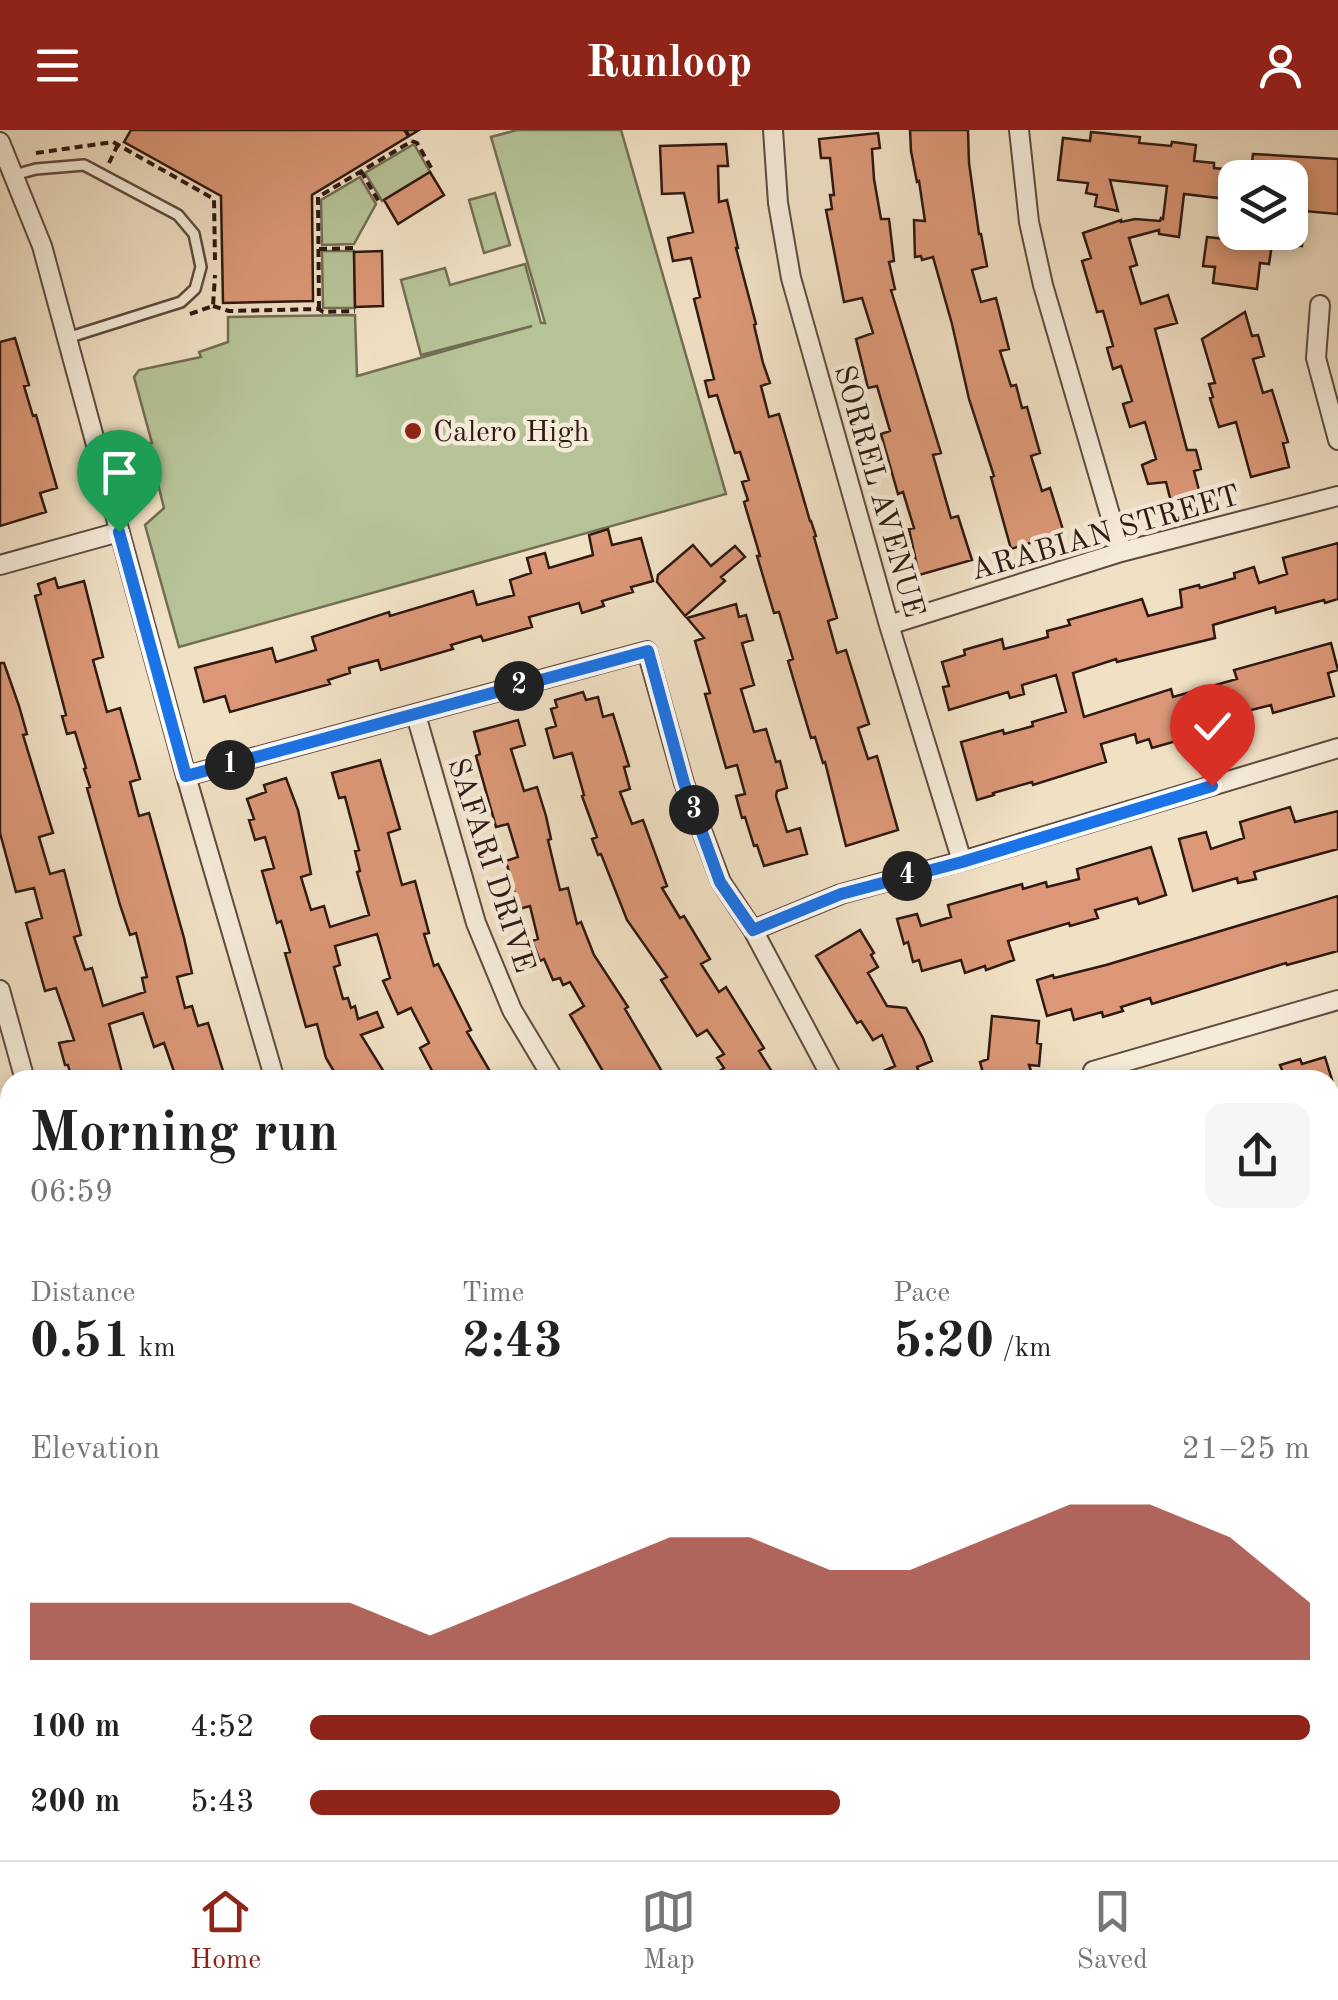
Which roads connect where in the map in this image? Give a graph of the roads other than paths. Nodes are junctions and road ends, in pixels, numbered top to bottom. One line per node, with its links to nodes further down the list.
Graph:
1 (773, 130): 12 (street, SORREL AVENUE)
2 (1019, 130): 10 (street)
3 (0, 142): 4 (street)
4 (14, 175): 6 (street); 6 (lane)
5 (1320, 305): 7 (street)
6 (66, 338): 9 (street)
7 (1338, 440)
8 (1338, 496): 10 (street, ARABIAN STREET)
9 (119, 532): 11 (street); 15 (street)
10 (1121, 552): 12 (street, ARABIAN STREET)
11 (0, 566)
12 (889, 625): 16 (street, SORREL AVENUE)
13 (416, 715): 15 (street); 17 (street); 22 (street, SAFARI DRIVE)
14 (1338, 748): 16 (street)
15 (186, 776): 21 (street)
16 (962, 862): 17 (street)
17 (753, 930): 23 (street)
18 (0, 990): 20 (street)
19 (1338, 1000): 24 (street)
20 (22, 1070)
21 (272, 1070)
22 (548, 1070)
23 (828, 1070)
24 (1093, 1070)

